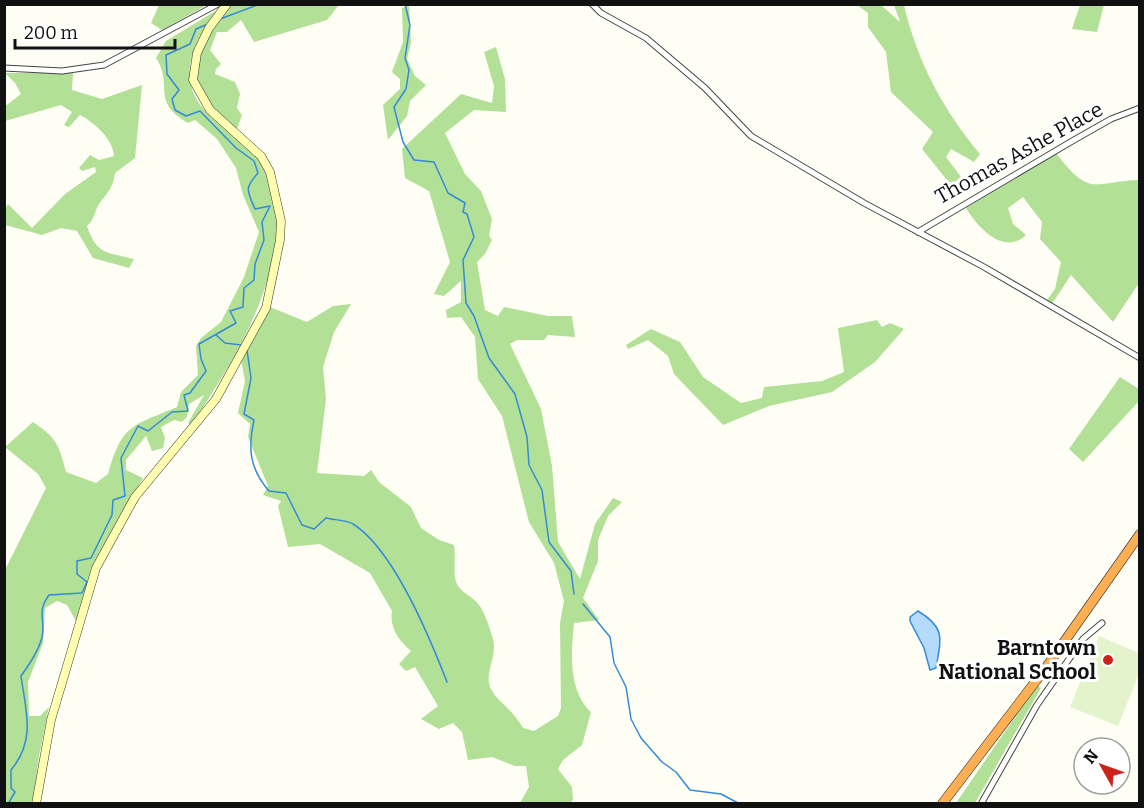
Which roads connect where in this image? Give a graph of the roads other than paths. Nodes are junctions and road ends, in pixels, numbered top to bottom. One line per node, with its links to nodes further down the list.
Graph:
1 (226, 4): 3 (street)
2 (592, 4): 6 (street)
3 (219, 8): 4 (street); 10 (street)
4 (4, 68)
5 (1140, 108): 6 (street, Thomas Ashe Place)
6 (918, 232): 7 (street)
7 (1140, 358)
8 (1140, 534): 11 (highway)
9 (1102, 623): 12 (street)
10 (36, 804)
11 (942, 804)
12 (981, 804)

